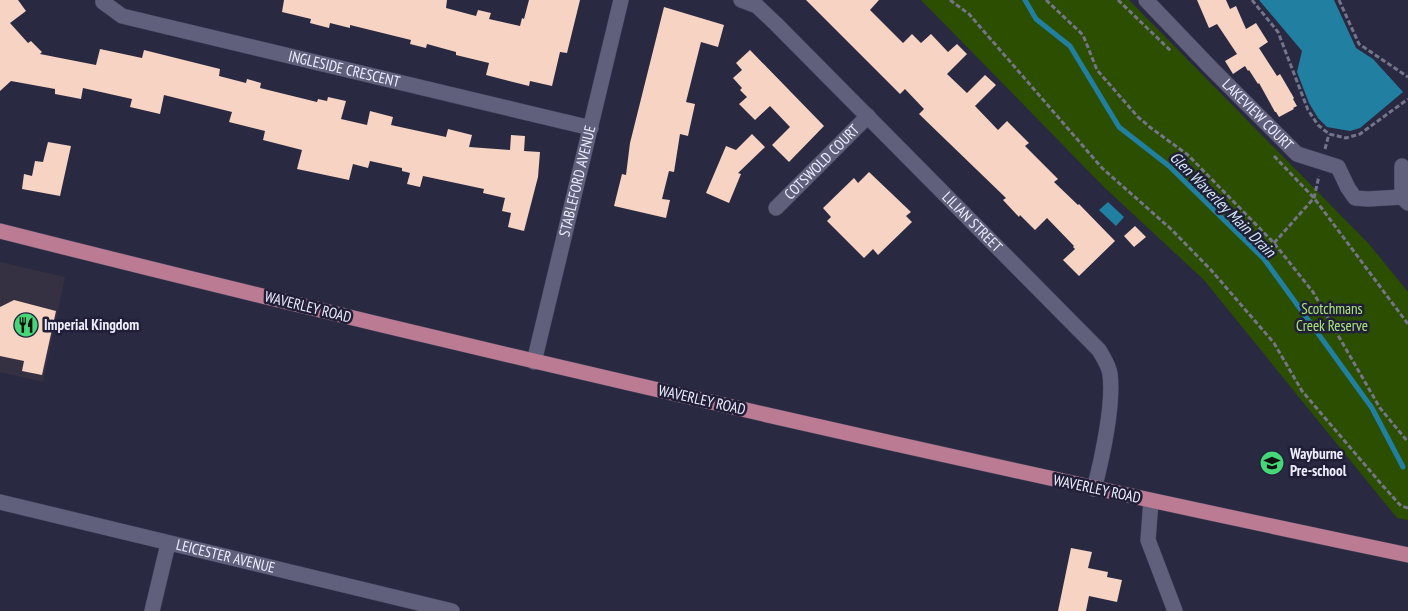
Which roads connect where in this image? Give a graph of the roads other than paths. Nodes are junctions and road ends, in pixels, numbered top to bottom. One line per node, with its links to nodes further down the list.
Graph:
1 (103, 0): 6 (street, INGLESIDE CRESCENT)
2 (621, 0): 6 (street, STABLEFORD AVENUE)
3 (741, 0): 5 (street, LILIAN STREET)
4 (1146, 0): 8 (street, LAKEVIEW COURT)
5 (868, 116): 9 (street, COTSWOLD COURT); 12 (street, LILIAN STREET)
6 (591, 128): 11 (street, STABLEFORD AVENUE)
7 (1400, 168): 8 (street)
8 (1405, 200)
9 (776, 208)
10 (0, 231): 11 (main road, WAVERLEY ROAD)
11 (534, 362): 12 (main road, WAVERLEY ROAD)
12 (1094, 488): 13 (main road, WAVERLEY ROAD)
13 (1151, 501): 16 (main road, WAVERLEY ROAD); 19 (street)
14 (0, 502): 15 (street, LEICESTER AVENUE)
15 (168, 544): 17 (street); 18 (street, LEICESTER AVENUE)
16 (1408, 555)
17 (152, 611)
18 (452, 611)
19 (1175, 611)

